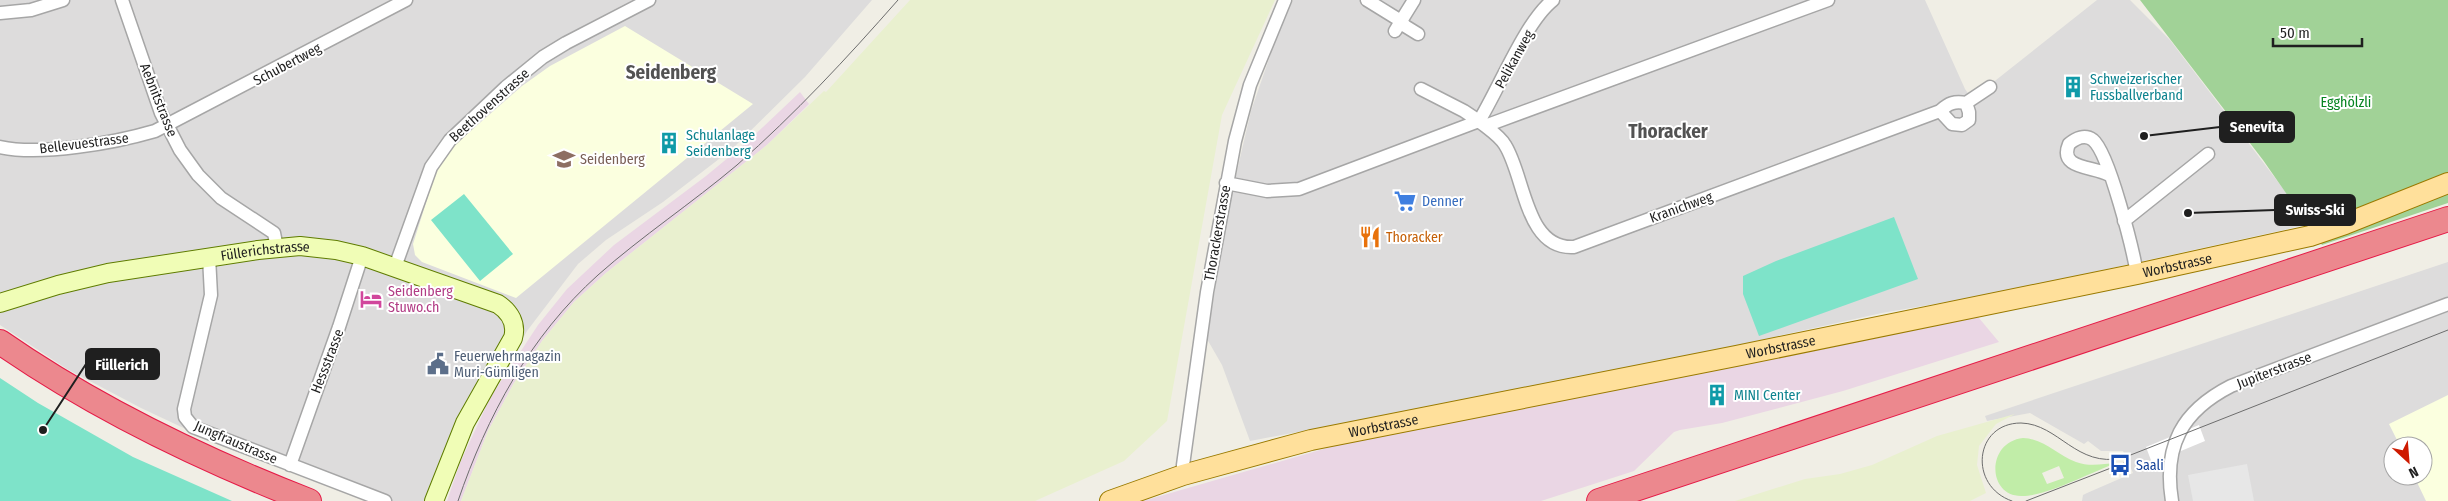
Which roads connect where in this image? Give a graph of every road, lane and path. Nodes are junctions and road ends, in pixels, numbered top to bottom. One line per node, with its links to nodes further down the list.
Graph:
1 (63, 0): 10 (street)
2 (122, 0): 18 (street, Aebnitstrasse)
3 (406, 0): 18 (street, Schubertweg)
4 (649, 0): 30 (street, Beethovenstrasse)
5 (1285, 0): 22 (street, Thorackerstrasse)
6 (1367, 0): 11 (street)
7 (1414, 0): 11 (street)
8 (1553, 0): 17 (street, Pelikanweg)
9 (1828, 0): 17 (street)
10 (0, 13)
11 (1399, 26): 12 (street)
12 (1418, 34)
13 (1990, 86): 15 (street)
14 (1421, 89): 17 (street, Kranichweg)
15 (1966, 104): 16 (street, Kranichweg); 16 (street)
16 (1940, 111): 17 (street, Kranichweg)
17 (1482, 124): 22 (street)
18 (167, 127): 19 (street, Bellevuestrasse); 27 (street, Aebnitstrasse)
19 (0, 147)
20 (2208, 154): 25 (street)
21 (2109, 176): 25 (street)
22 (1226, 183): 37 (street, Thorackerstrasse)
23 (2448, 183): 31 (main road, Worbstrasse)
24 (2448, 219): 43 (highway)
25 (2124, 221): 31 (street)
26 (2448, 235): 44 (highway)
27 (277, 248): 28 (street, Füllerichstrasse); 29 (street, Füllerichstrasse)
28 (362, 256): 30 (street, Füllerichstrasse); 36 (street, Hessstrasse)
29 (209, 257): 32 (street, Füllerichstrasse); 36 (street, Jungfraustrasse)
30 (395, 267): 41 (street, Füllerichstrasse)
31 (2137, 274): 37 (main road, Worbstrasse)
32 (0, 303)
33 (2448, 304): 45 (street, Jupiterstrasse)
34 (0, 342): 39 (highway)
35 (0, 360): 38 (highway)
36 (290, 464): 40 (street, Jungfraustrasse)
37 (1183, 475): 42 (main road, Worbstrasse)
38 (268, 501)
39 (309, 501)
40 (385, 501)
41 (434, 501)
42 (1110, 501)
43 (1599, 501)
44 (1648, 501)
45 (2172, 501)

